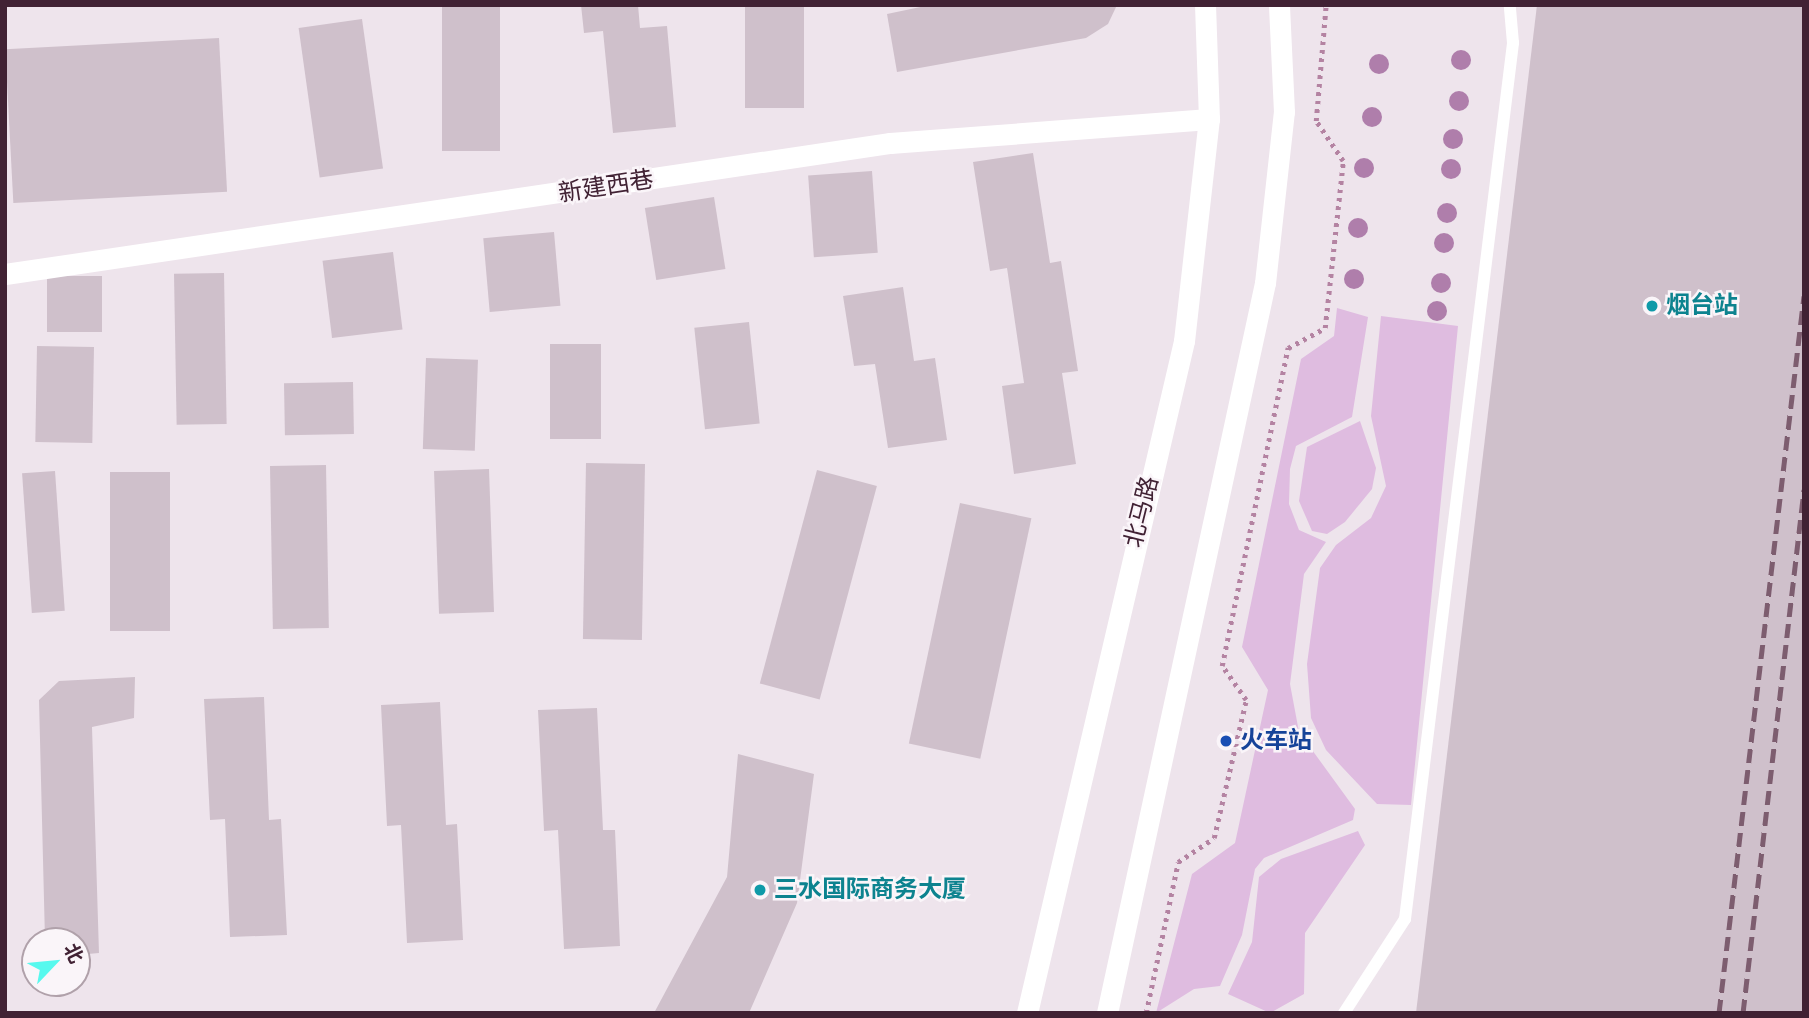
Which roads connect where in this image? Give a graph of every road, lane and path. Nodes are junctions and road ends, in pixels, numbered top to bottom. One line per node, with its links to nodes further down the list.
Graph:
1 (1205, 5): 5 (main road, 北马路)
2 (1279, 5): 8 (main road)
3 (1326, 5): 9 (path)
4 (1510, 5): 10 (lane)
5 (1209, 119): 6 (main road, 新建西巷); 7 (main road, 北马路)
6 (5, 274)
7 (1027, 1013)
8 (1107, 1013)
9 (1146, 1013)
10 (1344, 1013)

